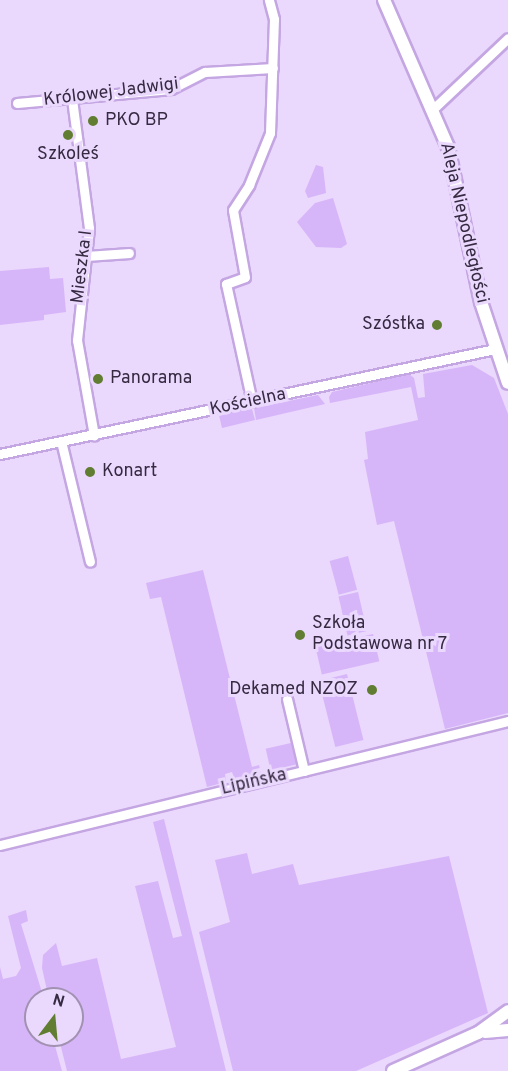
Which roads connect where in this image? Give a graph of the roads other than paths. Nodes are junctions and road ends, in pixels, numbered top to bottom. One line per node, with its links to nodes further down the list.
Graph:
1 (269, 0): 4 (street)
2 (384, 0): 7 (main road, Aleja Niepodległości)
3 (508, 38): 7 (street)
4 (273, 68): 5 (street, Królowej Jadwigi); 12 (street)
5 (72, 99): 6 (street, Królowej Jadwigi); 9 (street, Mieszka I)
6 (17, 103)
7 (433, 109): 10 (main road, Aleja Niepodległości)
8 (129, 253): 9 (street)
9 (87, 256): 13 (street, Mieszka I)
10 (495, 349): 11 (main road, Aleja Niepodległości); 12 (street, Kościelna)
11 (508, 383)
12 (252, 402): 13 (street, Kościelna)
13 (94, 435): 14 (street, Kościelna)
14 (61, 441): 15 (street, Kościelna); 16 (street)
15 (0, 454)
16 (90, 562)
17 (287, 699): 19 (street)
18 (508, 721): 19 (street, Lipińska)
19 (304, 771): 20 (street, Lipińska)
20 (0, 845)
21 (508, 1012): 22 (main road); 24 (main road)
22 (508, 1020)
23 (508, 1030): 24 (main road)
24 (478, 1033): 25 (main road)
25 (393, 1071)

